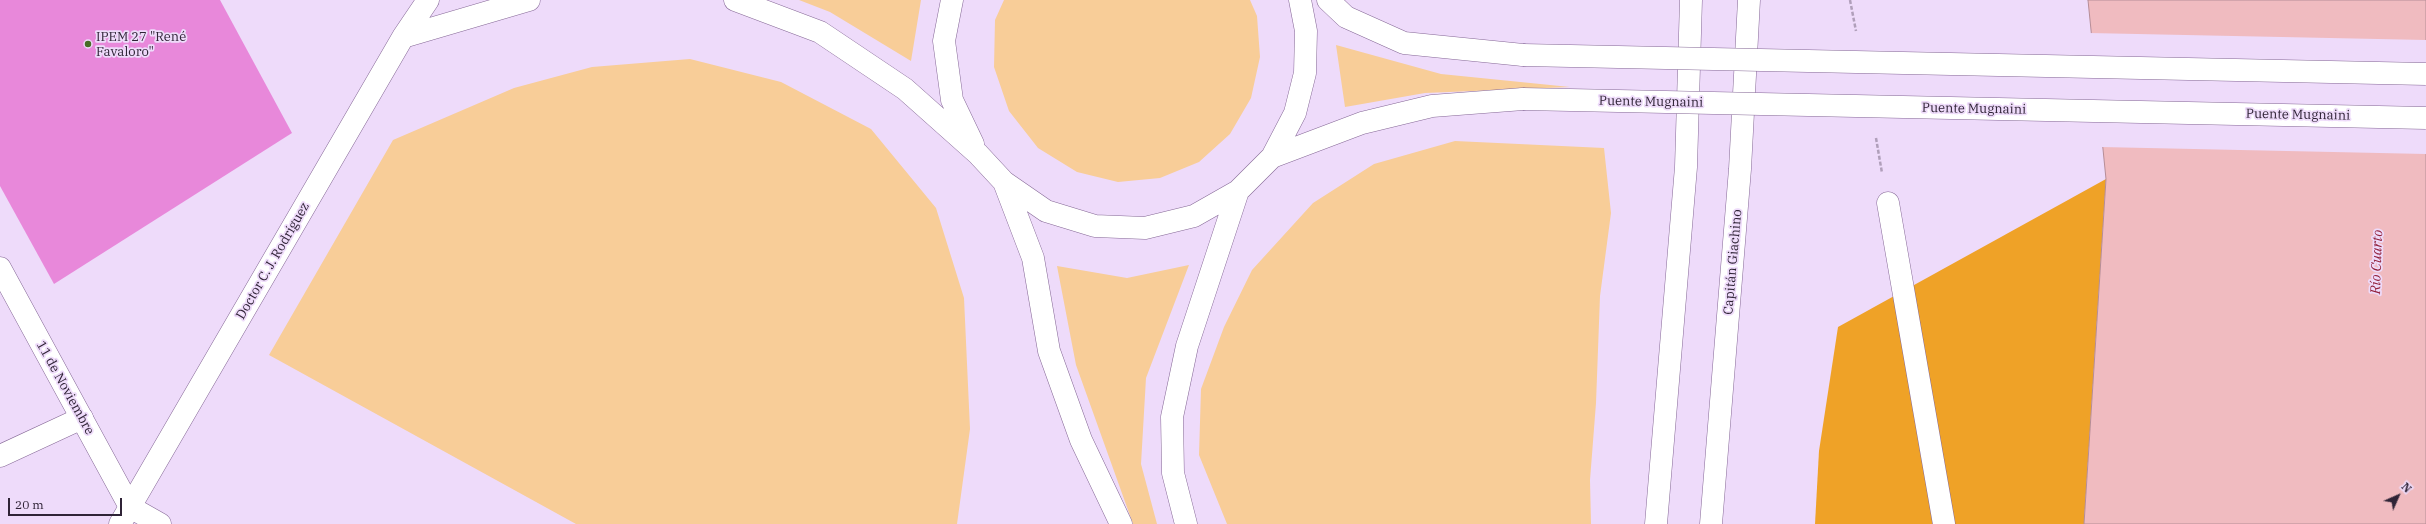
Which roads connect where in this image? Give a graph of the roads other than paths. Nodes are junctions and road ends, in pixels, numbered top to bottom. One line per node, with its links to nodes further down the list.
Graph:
1 (428, 0): 9 (main road, Doctor C. J. Rodríguez)
2 (529, 0): 9 (main road)
3 (735, 0): 12 (main road)
4 (952, 0): 12 (main road)
5 (1300, 0): 13 (main road)
6 (1328, 0): 10 (main road, bridge)
7 (1691, 0): 24 (main road)
8 (1749, 0): 25 (main road, Capitán Giachino)
9 (403, 37): 20 (main road, Doctor C. J. Rodríguez)
10 (2426, 74)
11 (2426, 118): 13 (main road, Puente Mugnaini, bridge)
12 (978, 154): 14 (main road)
13 (1272, 157): 15 (main road)
14 (1004, 182): 15 (main road); 22 (main road)
15 (1238, 191): 23 (main road)
16 (1888, 203): 26 (main road)
17 (0, 268): 18 (main road, 11 de Noviembre)
18 (82, 418): 19 (main road); 20 (main road, 11 de Noviembre)
19 (0, 456)
20 (125, 516): 21 (main road)
21 (160, 524)
22 (1121, 524)
23 (1186, 524)
24 (1656, 524)
25 (1711, 524)
26 (1944, 524)

